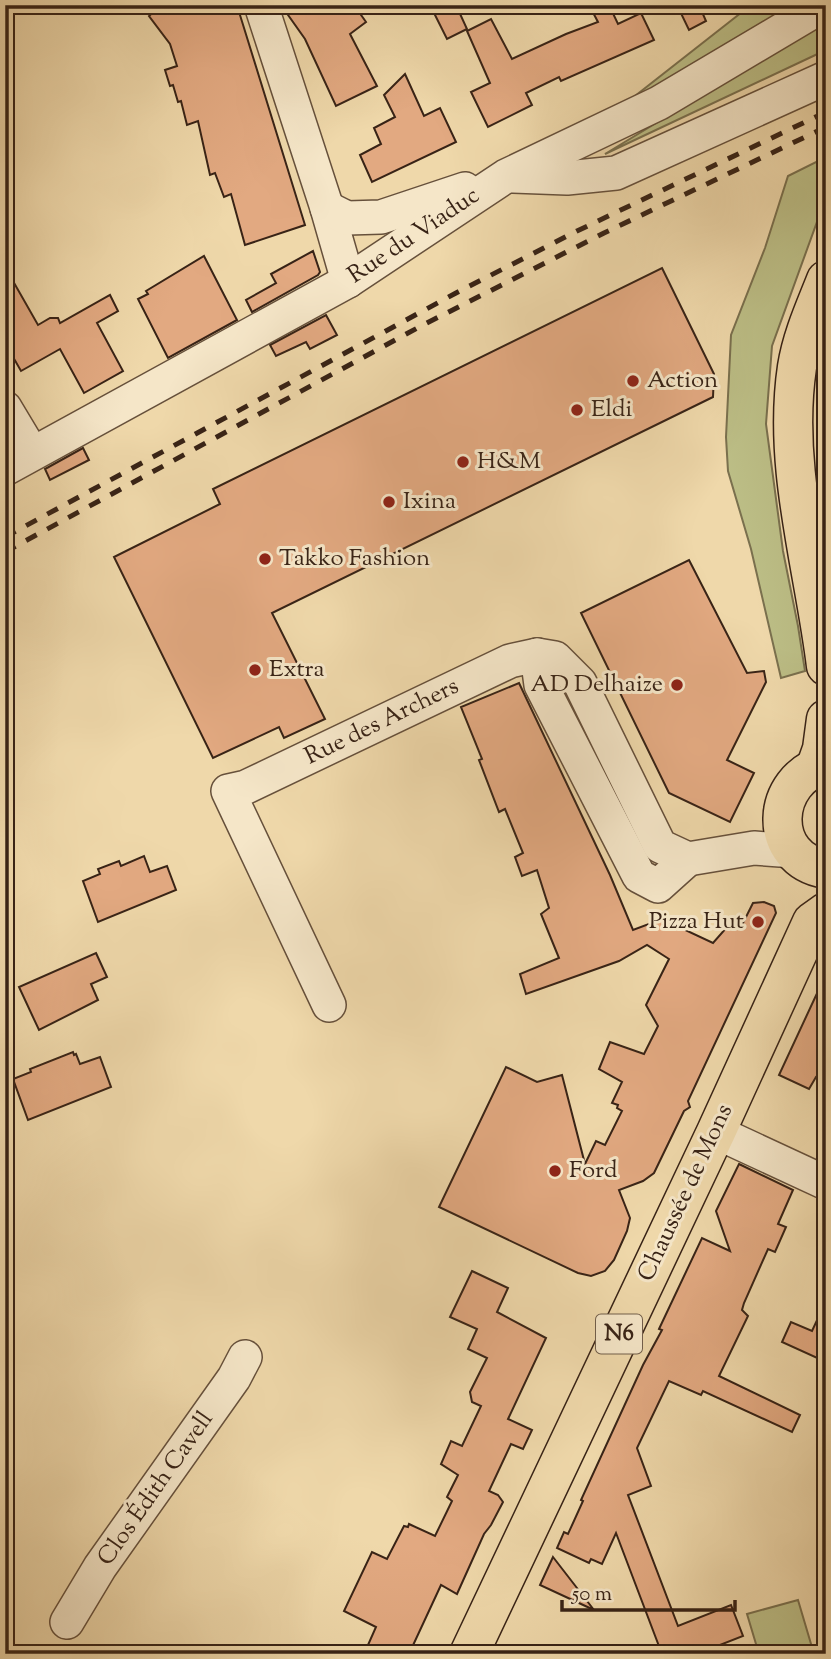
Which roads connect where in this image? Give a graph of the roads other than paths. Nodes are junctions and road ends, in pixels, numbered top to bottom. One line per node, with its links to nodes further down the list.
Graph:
1 (261, 5): 5 (street)
2 (824, 5): 4 (street, Rue du Viaduc)
3 (826, 78): 4 (street)
4 (506, 176): 5 (street); 7 (street, Rue du Viaduc)
5 (327, 208): 7 (street)
6 (826, 280): 10 (main road)
7 (348, 281): 9 (street, Rue du Viaduc)
8 (5, 408): 9 (street)
9 (18, 461)
10 (826, 666)
11 (826, 719): 12 (main road)
12 (821, 765): 13 (main road)
13 (782, 809): 14 (street); 15 (main road, Chaussée de Mons)
14 (724, 851): 15 (street); 17 (street, Rue des Archers)
15 (808, 860): 16 (main road, Chaussée de Mons / N6)
16 (819, 917): 18 (main road, Chaussée de Mons / N6)
17 (329, 1005)
18 (716, 1132): 19 (street); 22 (main road, Chaussée de Mons / N6)
19 (826, 1183)
20 (245, 1357): 21 (street, Clos Édith Cavell)
21 (67, 1622)
22 (469, 1654)

